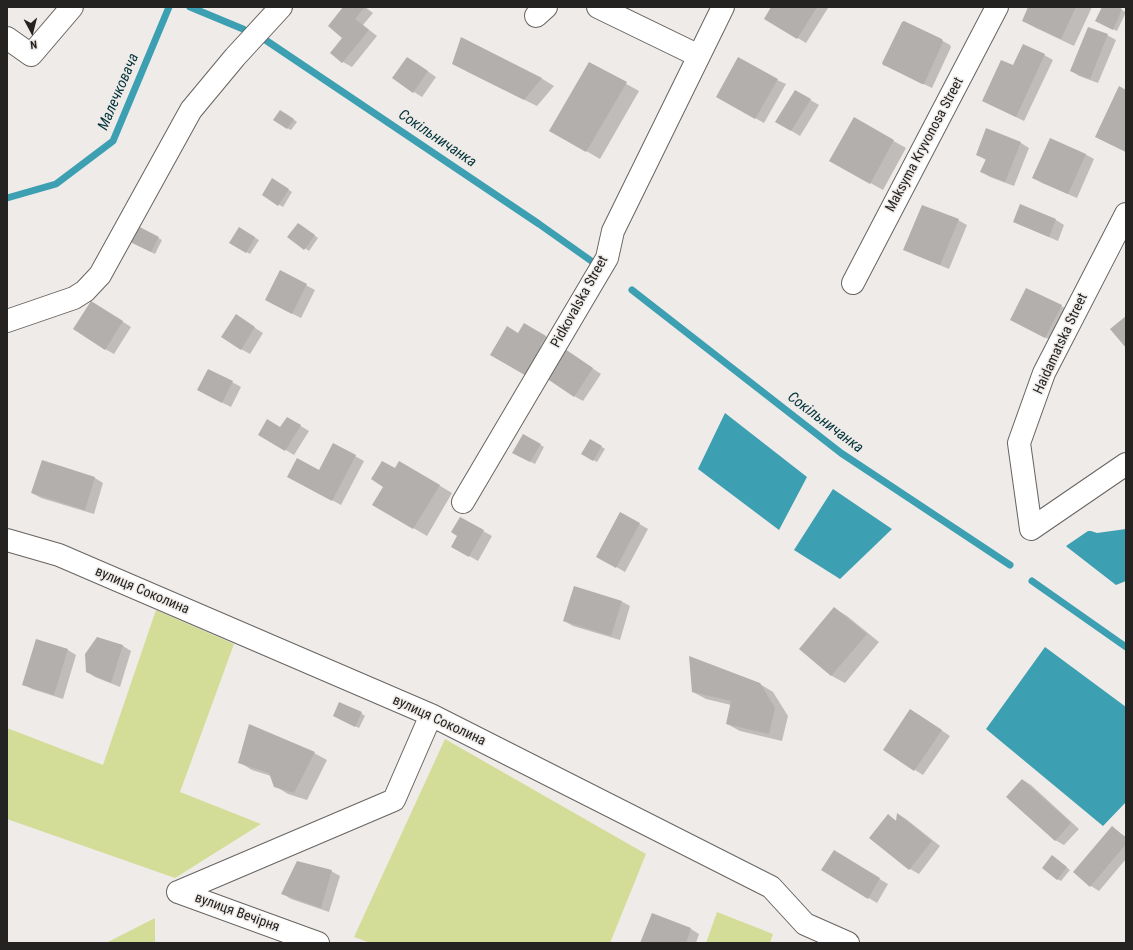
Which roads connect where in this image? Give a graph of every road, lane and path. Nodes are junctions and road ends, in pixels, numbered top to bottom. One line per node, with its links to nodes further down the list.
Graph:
1 (72, 7): 6 (street)
2 (281, 7): 10 (street)
3 (598, 7): 7 (street)
4 (723, 7): 7 (street, Pidkovalska Street)
5 (998, 7): 9 (street, Maksyma Kryvonosa Street)
6 (7, 38)
7 (699, 56): 12 (street, Pidkovalska Street)
8 (1126, 214): 11 (street, Haidamatska Street)
9 (853, 284)
10 (7, 321)
11 (1126, 464)
12 (462, 502)
13 (7, 540): 14 (street, вулиця Соколина)
14 (431, 715): 15 (street, вулиця Вечірня); 16 (street, вулиця Соколина)
15 (318, 943)
16 (848, 943)

